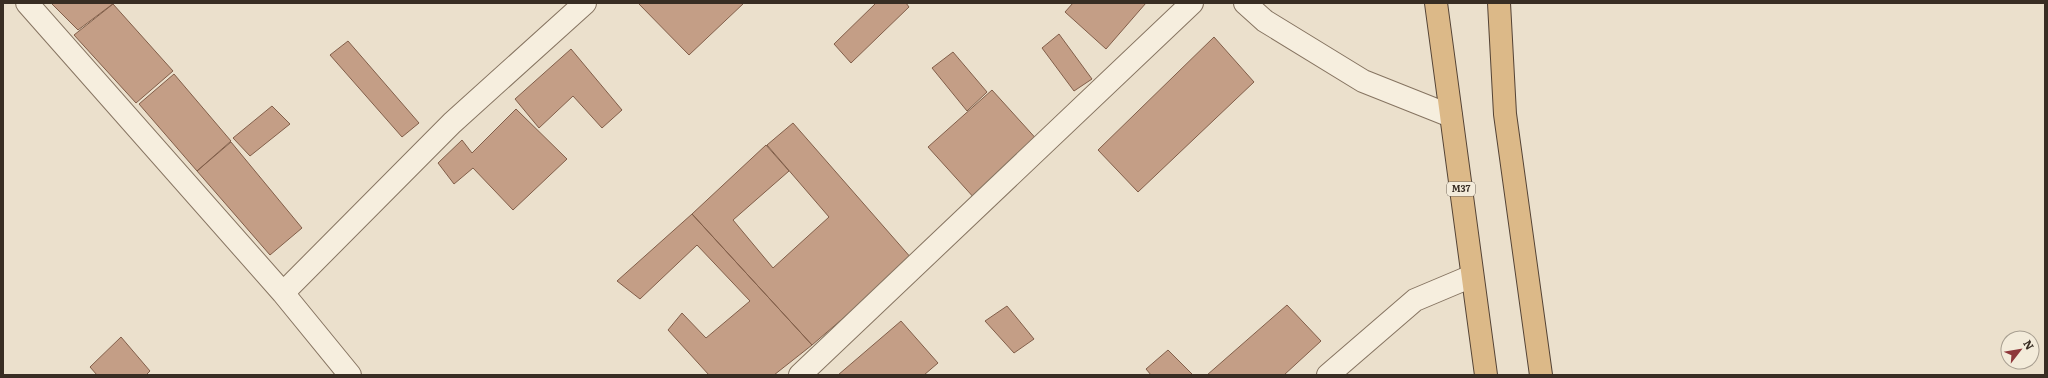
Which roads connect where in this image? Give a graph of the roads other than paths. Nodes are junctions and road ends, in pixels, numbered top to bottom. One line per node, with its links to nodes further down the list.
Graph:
1 (27, 3): 9 (street)
2 (585, 3): 9 (street)
3 (1192, 3): 11 (street)
4 (1245, 3): 7 (street)
5 (1436, 3): 7 (highway, M37)
6 (1499, 3): 14 (highway)
7 (1451, 116): 8 (highway, M37)
8 (1472, 276): 12 (street); 13 (highway, M37)
9 (283, 293): 10 (street)
10 (350, 375)
11 (800, 375)
12 (1328, 375)
13 (1486, 375)
14 (1541, 375)

